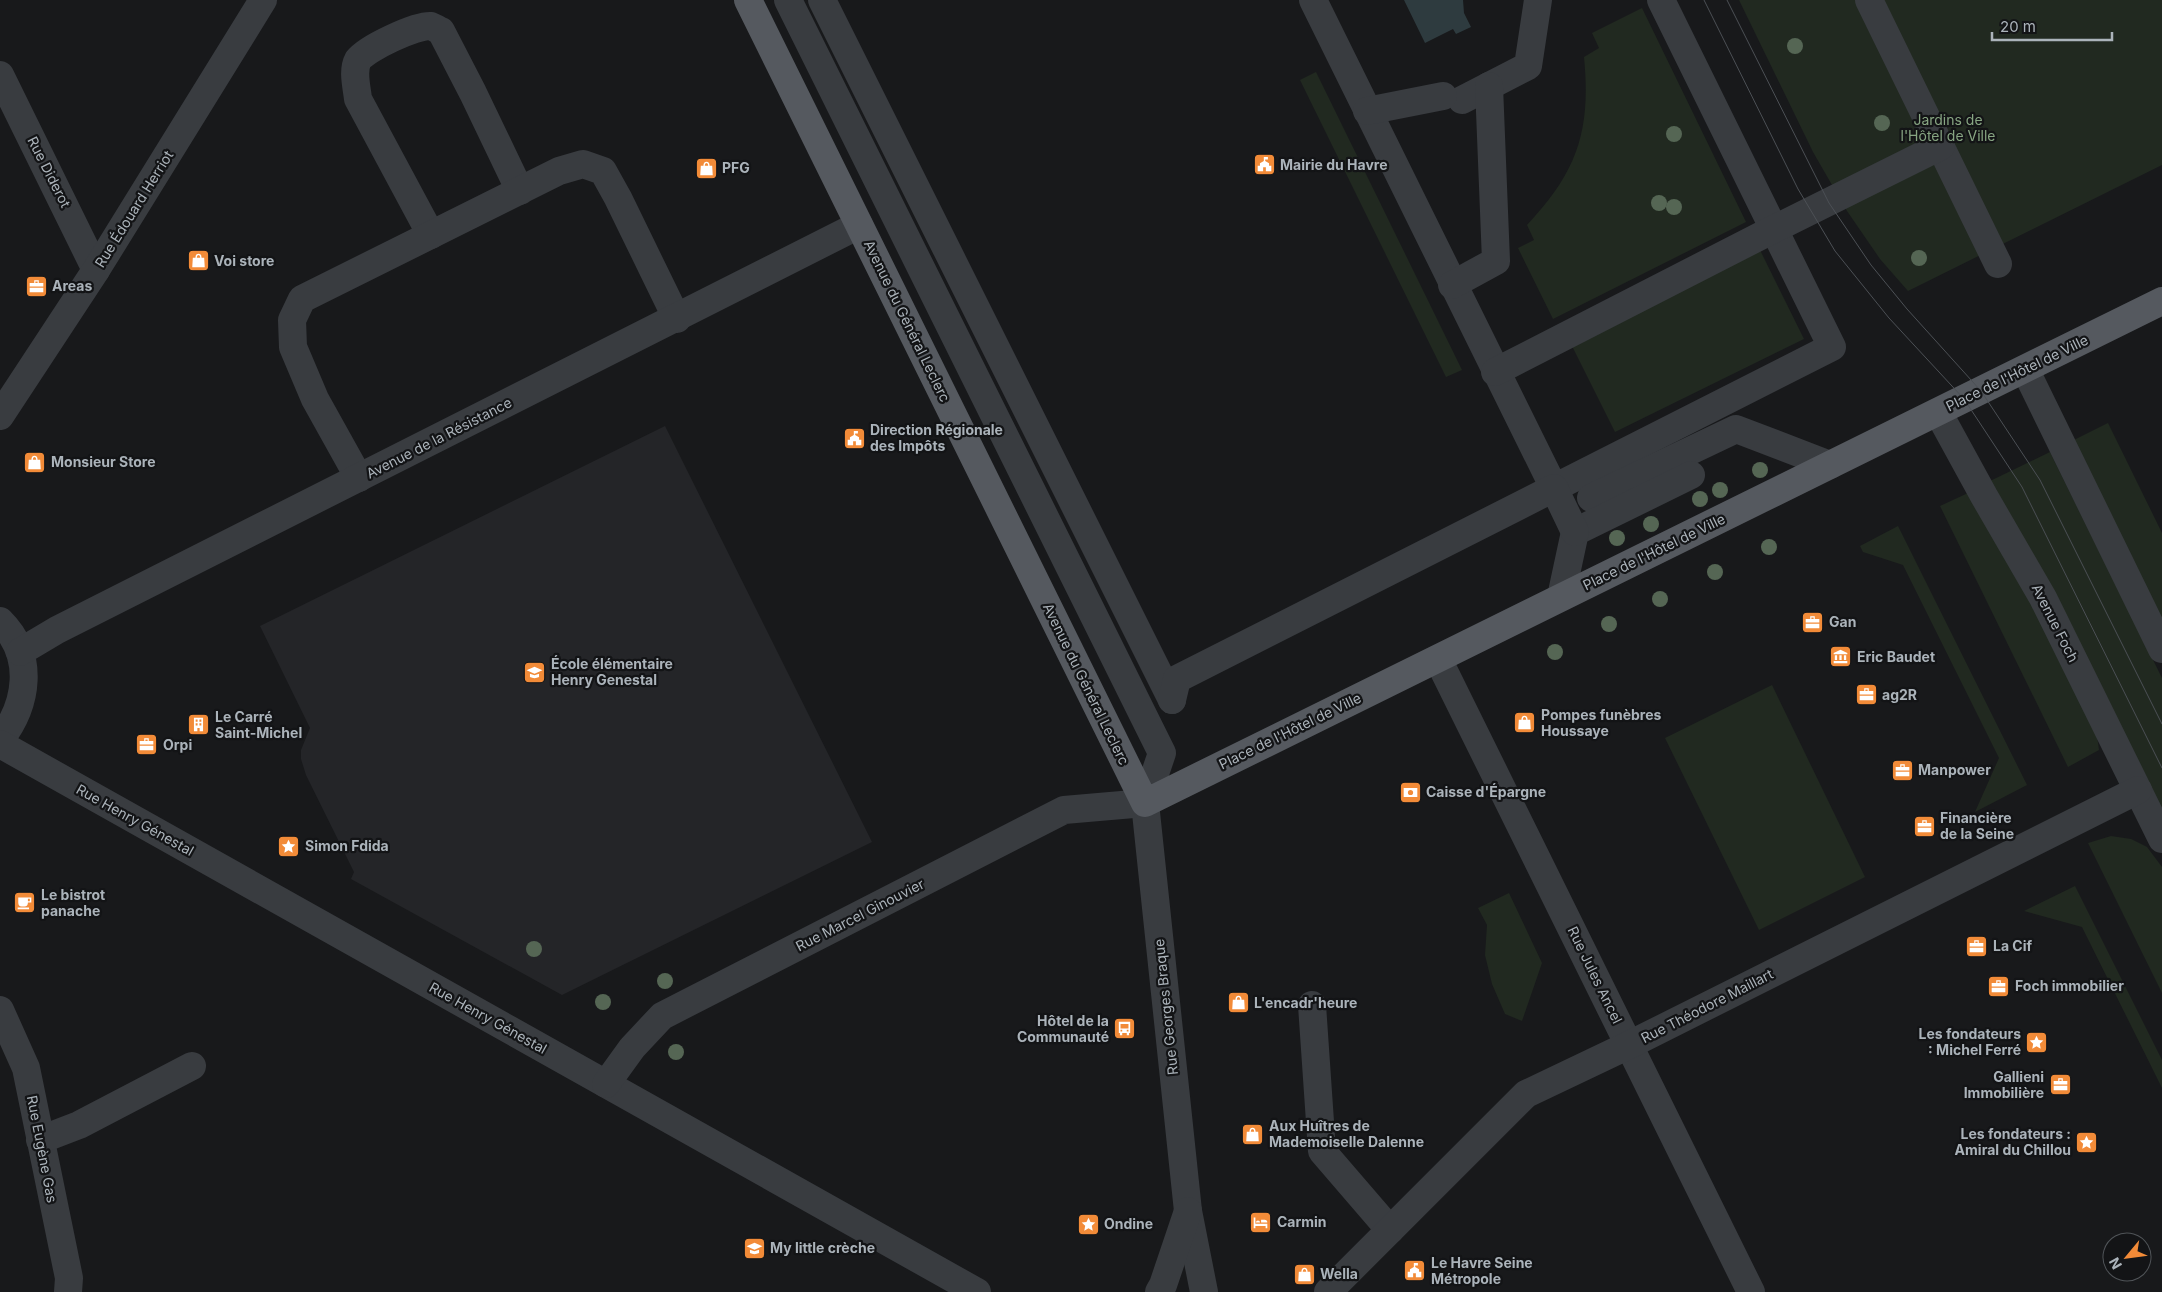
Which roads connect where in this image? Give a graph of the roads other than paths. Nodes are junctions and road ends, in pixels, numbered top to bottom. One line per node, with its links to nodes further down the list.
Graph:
1 (263, 0): 18 (street, Rue Édouard Herriot)
2 (748, 0): 14 (main road, Avenue du Général Leclerc)
3 (788, 0): 40 (street)
4 (822, 0): 29 (street)
5 (1312, 0): 11 (street)
6 (1538, 0): 10 (street)
7 (1661, 0): 15 (street)
8 (1869, 0): 12 (street)
9 (0, 75): 18 (street, Rue Diderot)
10 (1489, 86): 11 (street); 19 (street)
11 (1367, 111): 19 (street)
12 (1941, 146): 15 (street); 17 (street)
13 (520, 191): 16 (street); 16 (street); 21 (street)
14 (860, 225): 21 (street, Avenue de la Résistance); 40 (main road, Avenue du Général Leclerc)
15 (1774, 229): 23 (street); 29 (street)
16 (431, 235): 28 (street)
17 (1998, 264)
18 (96, 270): 25 (street, Rue Édouard Herriot)
19 (1452, 285): 23 (street)
20 (2162, 301): 22 (main road, Place de l'Hôtel de Ville)
21 (677, 319): 28 (street, Avenue de la Résistance)
22 (2025, 369): 24 (main road, Place de l'Hôtel de Ville); 34 (street)
23 (1495, 372): 29 (street)
24 (1938, 412): 26 (main road, Place de l'Hôtel de Ville); 39 (street, Avenue Foch)
25 (0, 416)
26 (1830, 465): 30 (street); 32 (main road, Place de l'Hôtel de Ville)
27 (1691, 474): 31 (street)
28 (359, 478): 35 (street, Avenue de la Résistance)
29 (1554, 488): 31 (street)
30 (1592, 498)
31 (1575, 532): 32 (street)
32 (1561, 597): 36 (main road, Place de l'Hôtel de Ville)
33 (0, 621): 35 (street)
34 (2162, 649)
35 (20, 652): 37 (street)
36 (1438, 659): 40 (main road, Place de l'Hôtel de Ville); 44 (street, Rue Jules Ancel)
37 (0, 740)
38 (0, 744): 46 (street, Rue Henry Génestal)
39 (2138, 790): 41 (street, Avenue Foch); 44 (street, Rue Théodore Maillart)
40 (1146, 803): 46 (street, Rue Marcel Ginouvier); 48 (street, Rue Georges Braque)
41 (2162, 839)
42 (1312, 1005): 49 (street)
43 (0, 1010): 47 (street, Rue Eugène Gas)
44 (1629, 1045): 49 (street, Rue Théodore Maillart); 55 (street, Rue Jules Ancel)
45 (192, 1066): 47 (street)
46 (606, 1084): 51 (street, Rue Henry Génestal)
47 (40, 1140): 50 (street, Rue Eugène Gas)
48 (1188, 1211): 52 (street, Rue Georges Braque); 53 (street, Rue Georges Braque)
49 (1390, 1230): 54 (street, Rue Théodore Maillart)
50 (68, 1292)
51 (977, 1292)
52 (1159, 1292)
53 (1204, 1292)
54 (1328, 1292)
55 (1751, 1292)

